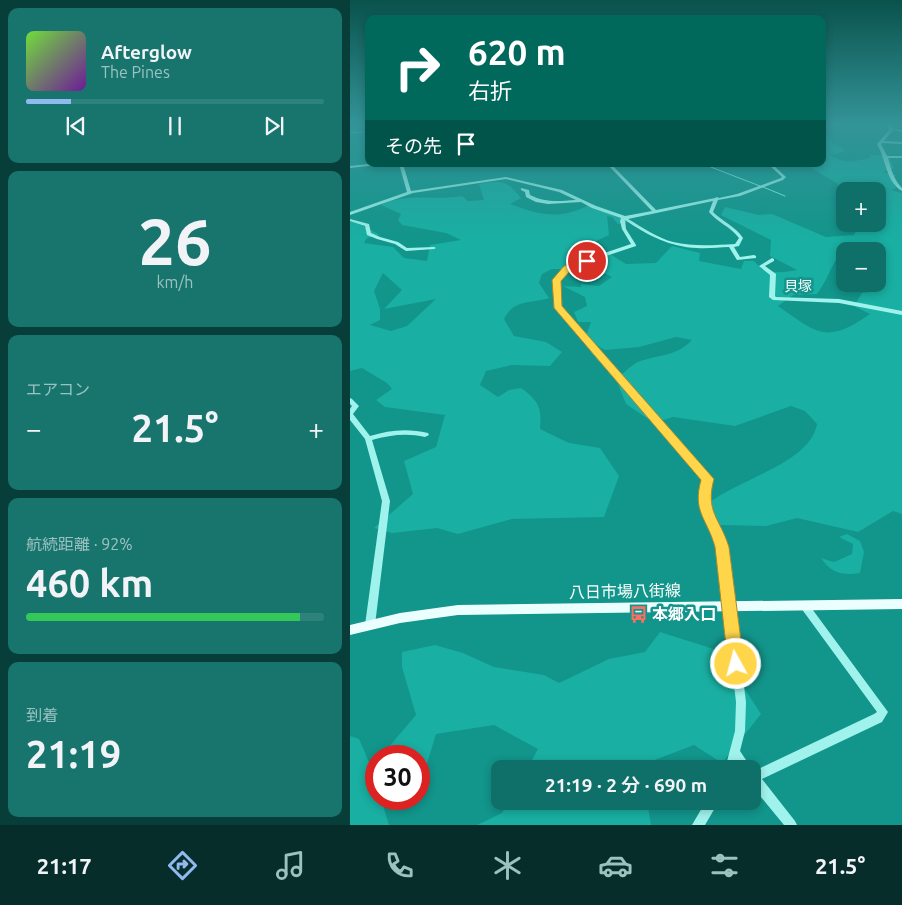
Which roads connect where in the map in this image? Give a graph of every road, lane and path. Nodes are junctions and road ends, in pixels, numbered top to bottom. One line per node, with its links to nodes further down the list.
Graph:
1 (888, 162): 8 (street)
2 (365, 165): 3 (street)
3 (350, 167)
4 (402, 167): 9 (street)
5 (612, 167): 12 (street)
6 (773, 167): 10 (street)
7 (523, 189): 11 (street)
8 (902, 190)
9 (410, 193): 11 (street); 13 (street)
10 (717, 198): 12 (street); 16 (street)
11 (584, 201): 14 (street)
12 (654, 211): 14 (street)
13 (350, 214)
14 (624, 218): 16 (street); 27 (street)
15 (350, 220): 17 (street)
16 (731, 246): 18 (street)
17 (434, 248)
18 (754, 257)
19 (772, 260): 20 (street)
20 (902, 313)
21 (350, 400): 22 (street)
22 (350, 414): 24 (street)
23 (425, 435): 24 (street)
24 (368, 439): 28 (street)
25 (902, 604): 26 (main road, 八日市場八街線)
26 (804, 605): 27 (main road, 八日市場八街線); 33 (street)
27 (729, 606): 28 (main road, 八日市場八街線); 30 (street)
28 (370, 624): 29 (main road, 八日市場八街線)
29 (350, 630)
30 (734, 752): 31 (street); 32 (street)
31 (732, 760)
32 (740, 760)
33 (761, 770)
34 (761, 787): 37 (street)
35 (707, 810): 36 (street)
36 (698, 825)
37 (791, 825)

